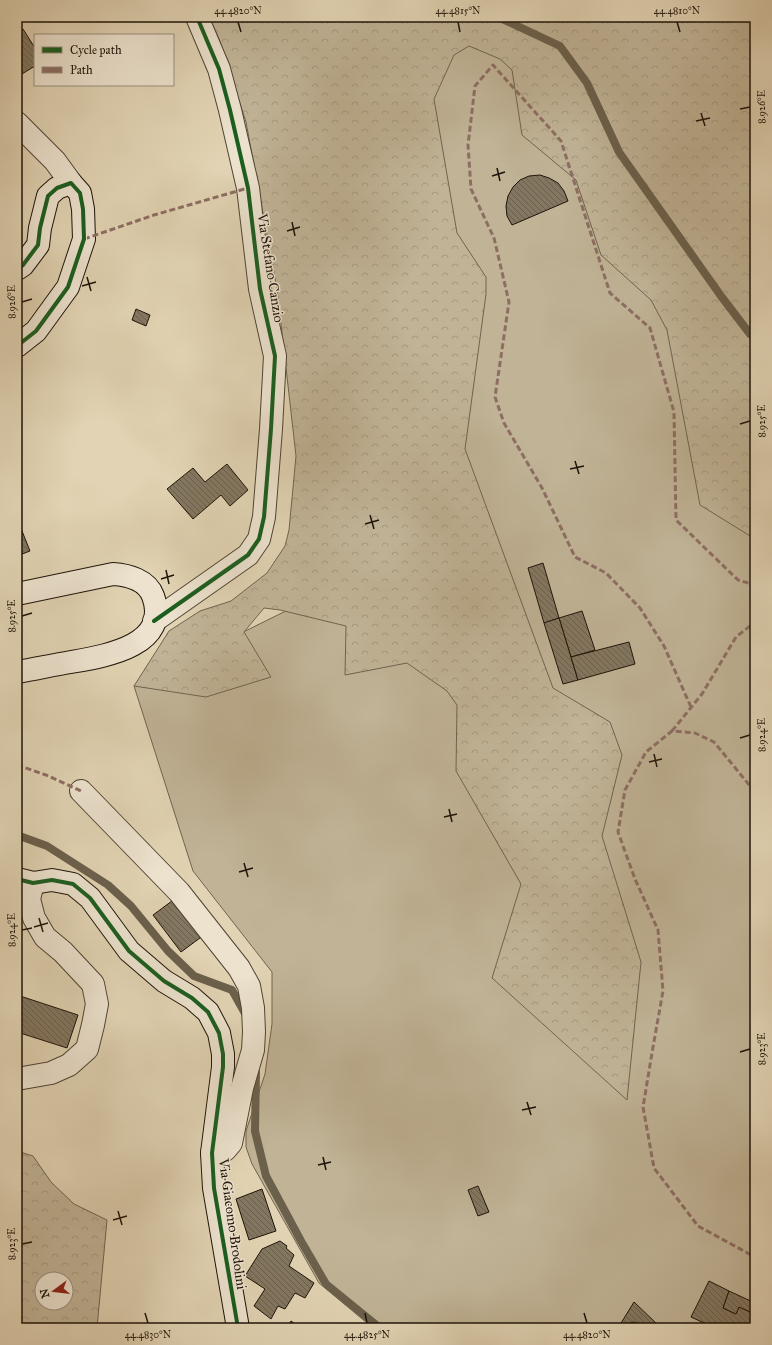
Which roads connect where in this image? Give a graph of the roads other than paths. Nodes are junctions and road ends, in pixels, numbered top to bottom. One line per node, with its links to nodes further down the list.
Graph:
1 (197, 17): 7 (street, Via Stefano Canzio)
2 (17, 123): 3 (street)
3 (71, 183): 4 (street); 5 (street)
4 (17, 270)
5 (17, 346)
6 (17, 594): 7 (street)
7 (154, 621): 8 (street)
8 (17, 672)
9 (81, 791): 12 (street)
10 (25, 881): 11 (street); 12 (street, Via Giacomo Brodolini)
11 (17, 1079)
12 (212, 1153): 13 (street, Via Giacomo Brodolini)
13 (238, 1328)

